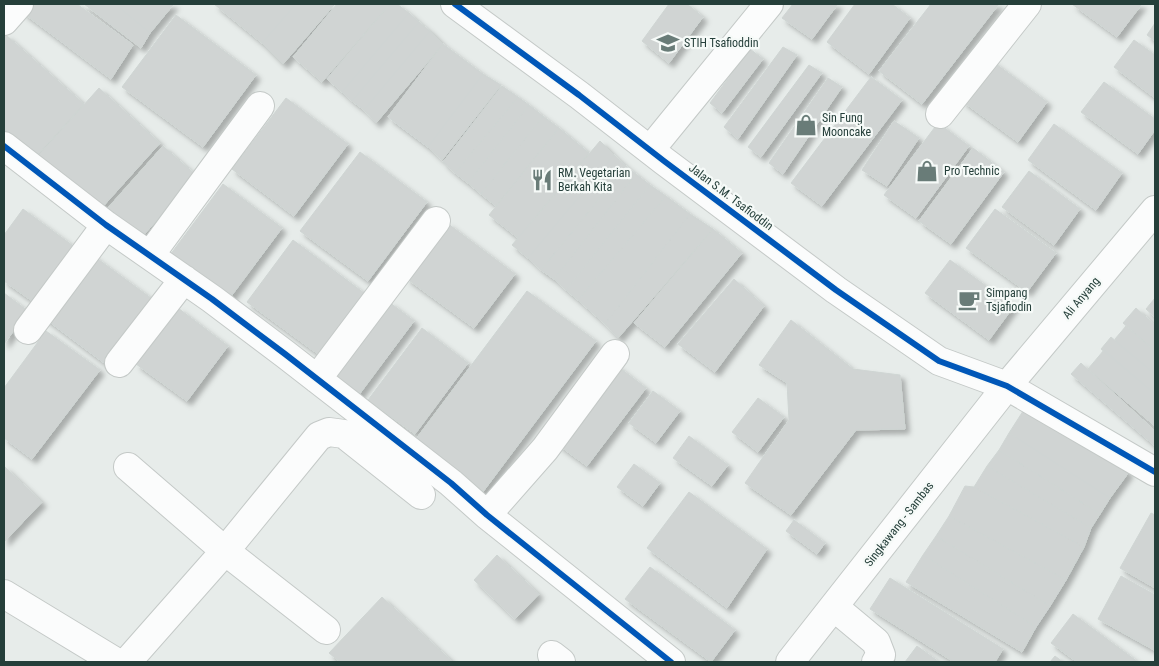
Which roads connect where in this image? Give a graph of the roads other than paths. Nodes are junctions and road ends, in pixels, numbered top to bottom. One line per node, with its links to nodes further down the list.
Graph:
1 (19, 4): 5 (street)
2 (455, 4): 9 (street, Jalan S.M. Tsafioddin)
3 (769, 4): 9 (street)
4 (1028, 4): 7 (street)
5 (4, 21)
6 (260, 106): 13 (street)
7 (940, 114)
8 (4, 146): 12 (street)
9 (650, 150): 19 (street, Jalan S.M. Tsafioddin)
10 (1155, 210): 19 (street, Ali Anyang)
11 (436, 220): 18 (street)
12 (106, 225): 13 (street); 15 (street)
13 (150, 255): 14 (street)
14 (184, 279): 17 (street); 18 (street)
15 (28, 330)
16 (615, 354): 23 (street)
17 (119, 364)
18 (317, 379): 23 (street)
19 (1007, 386): 21 (street, Jalan S.M. Tsafioddin); 26 (street, Singkawang - Sambas)
20 (128, 467): 24 (street)
21 (1155, 472)
22 (421, 495): 24 (street)
23 (487, 514): 30 (street)
24 (225, 551): 27 (street); 29 (street)
25 (4, 594): 28 (street)
26 (834, 607): 31 (street, Singkawang - Sambas); 32 (street)
27 (326, 630)
28 (116, 662)
29 (127, 662)
30 (671, 662)
31 (790, 662)
32 (876, 662)

